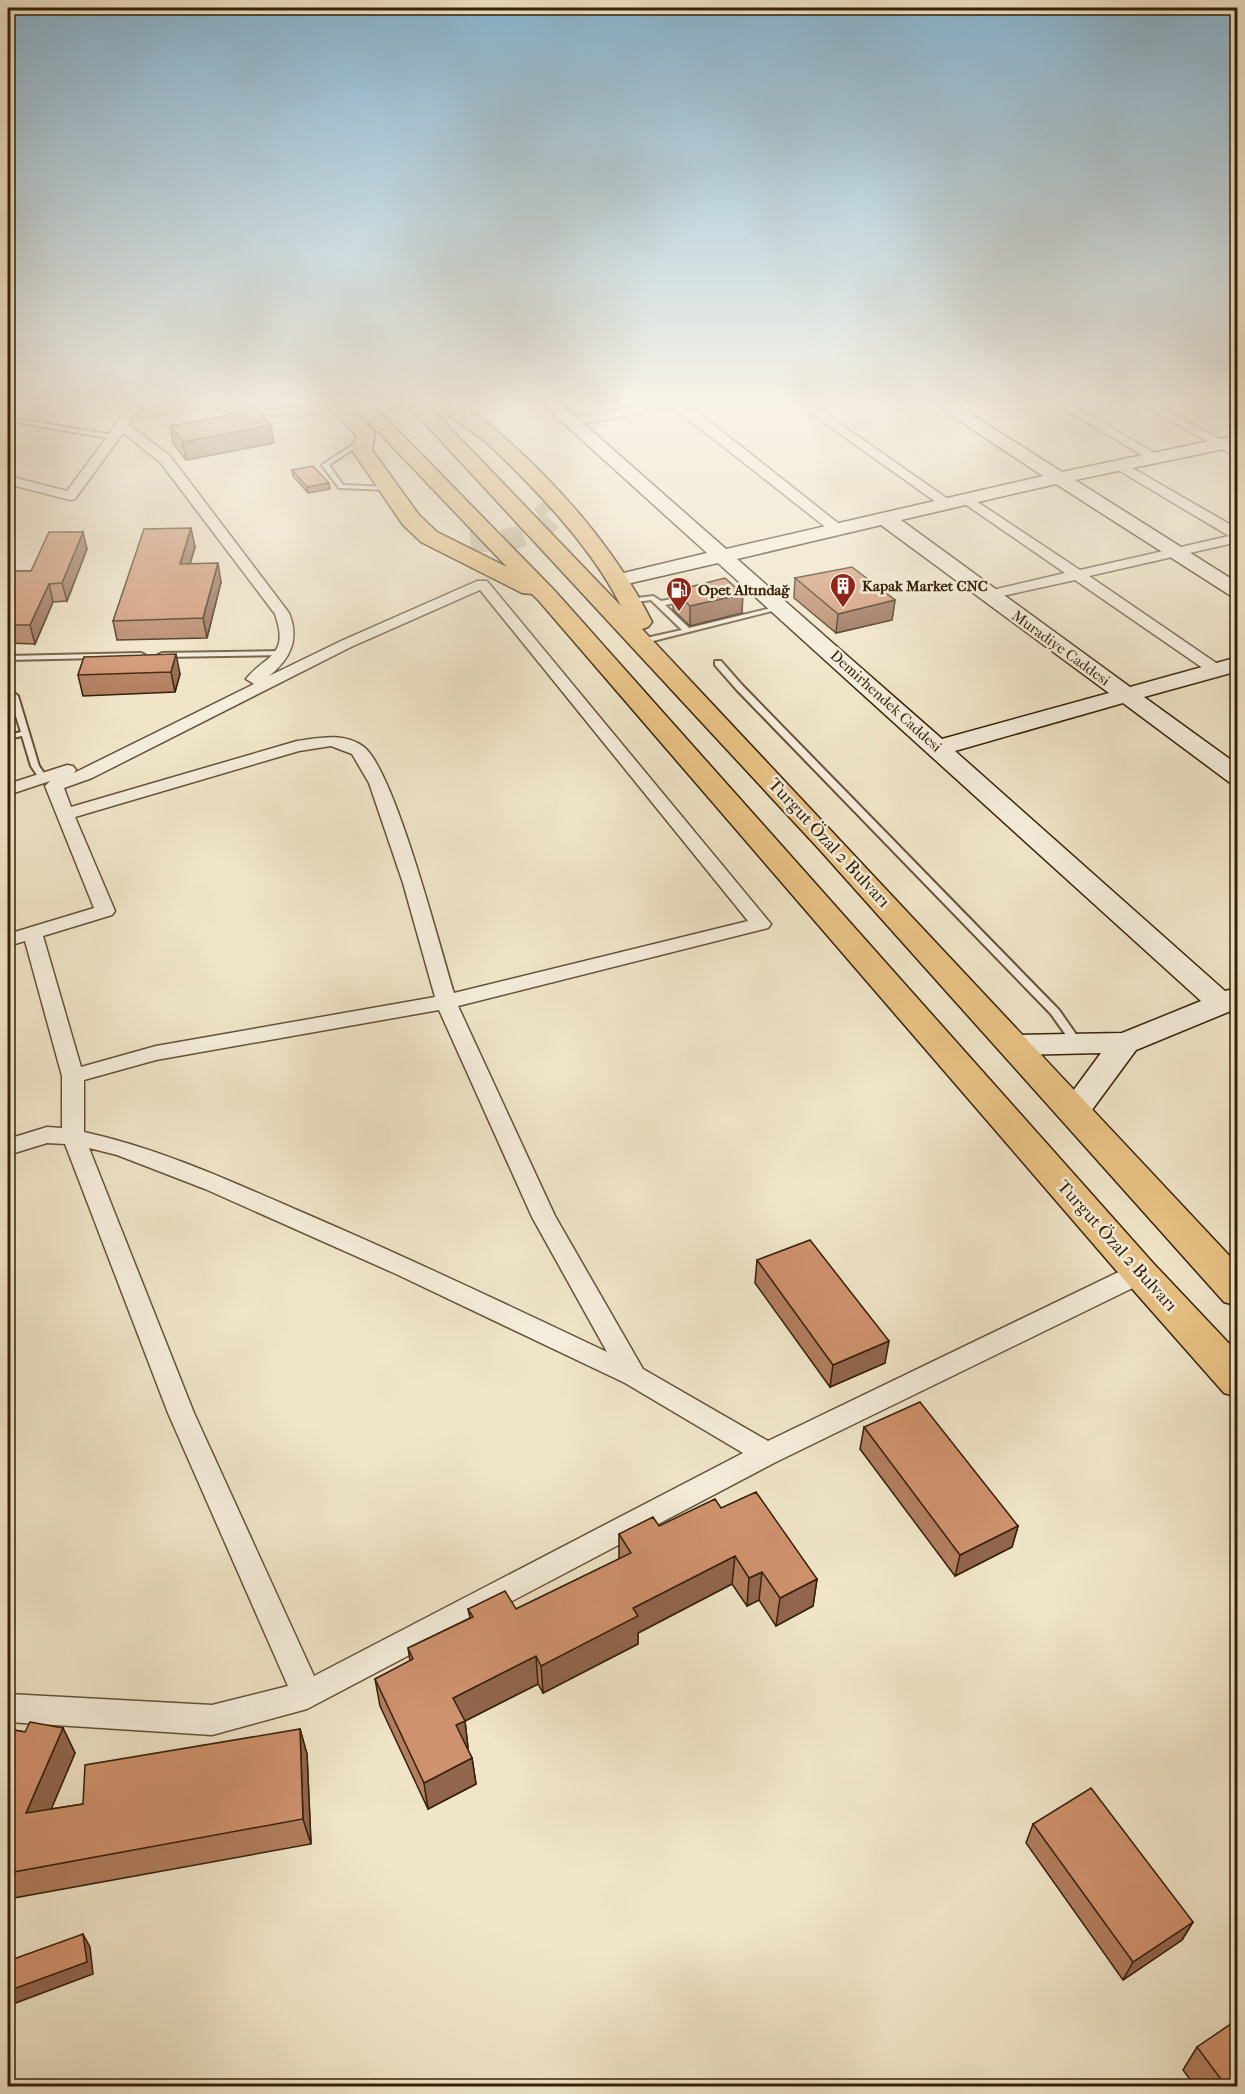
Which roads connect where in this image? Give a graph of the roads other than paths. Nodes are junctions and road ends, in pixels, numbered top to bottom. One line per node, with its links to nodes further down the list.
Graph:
1 (196, 500): 33 (street)
2 (397, 500): 25 (highway, Turgut Özal 2 Bulvarı)
3 (415, 500): 19 (highway, Turgut Özal 2 Bulvarı)
4 (447, 500): 25 (highway, Turgut Özal 2 Bulvarı)
5 (509, 500): 32 (highway, Turgut Özal 2 Bulvarı)
6 (541, 500): 14 (highway)
7 (552, 500): 23 (highway)
8 (658, 500): 21 (street, Demirhendek Caddesi)
9 (800, 500): 17 (street)
10 (942, 500): 15 (street)
11 (967, 500): 15 (street); 22 (street)
12 (1093, 500): 20 (street)
13 (1178, 500): 18 (street)
14 (543, 502)
15 (948, 504): 16 (street)
16 (886, 519): 17 (street); 26 (street, Muradiye Caddesi)
17 (838, 530): 21 (street)
18 (1238, 536): 20 (street)
19 (470, 541)
20 (1175, 553): 22 (street); 24 (street)
21 (720, 555): 23 (street); 30 (street, Demirhendek Caddesi)
22 (1078, 575): 26 (street); 36 (street)
23 (618, 580): 28 (highway)
24 (1238, 592)
25 (547, 596): 57 (highway, Turgut Özal 2 Bulvarı)
26 (990, 596): 38 (street, Muradiye Caddesi)
27 (691, 597): 29 (lane)
28 (629, 601): 29 (lane); 32 (highway)
29 (659, 604): 31 (lane)
30 (780, 608): 31 (lane); 41 (street, Demirhendek Caddesi)
31 (688, 631): 32 (lane)
32 (654, 649): 52 (highway, Turgut Özal 2 Bulvarı)
33 (282, 653): 34 (lane); 43 (street)
34 (8, 658)
35 (718, 663): 50 (lane)
36 (1226, 667): 38 (street)
37 (8, 690): 39 (lane)
38 (1125, 695): 41 (street); 42 (street, Muradiye Caddesi)
39 (25, 733): 40 (lane); 43 (lane)
40 (8, 737)
41 (938, 748): 48 (street, Demirhendek Caddesi)
42 (1238, 777)
43 (44, 779): 44 (street)
44 (8, 790)
45 (66, 814): 46 (street); 49 (street); 49 (street)
46 (32, 933): 47 (street); 53 (street)
47 (8, 940)
48 (1229, 1000): 51 (street)
49 (446, 1002): 53 (street); 59 (street)
50 (1077, 1043): 51 (street); 52 (street)
51 (1125, 1043): 54 (street)
52 (1016, 1045): 54 (highway, Turgut Özal 2 Bulvarı)
53 (73, 1076): 55 (street)
54 (1075, 1110): 58 (highway, Turgut Özal 2 Bulvarı)
55 (73, 1137): 56 (street); 59 (street); 62 (street)
56 (8, 1147)
57 (1140, 1274): 60 (highway, Turgut Özal 2 Bulvarı); 61 (street)
58 (1238, 1291)
59 (634, 1376): 61 (street)
60 (1238, 1381)
61 (767, 1454): 62 (street)
62 (307, 1695): 63 (street)
63 (8, 1708)

